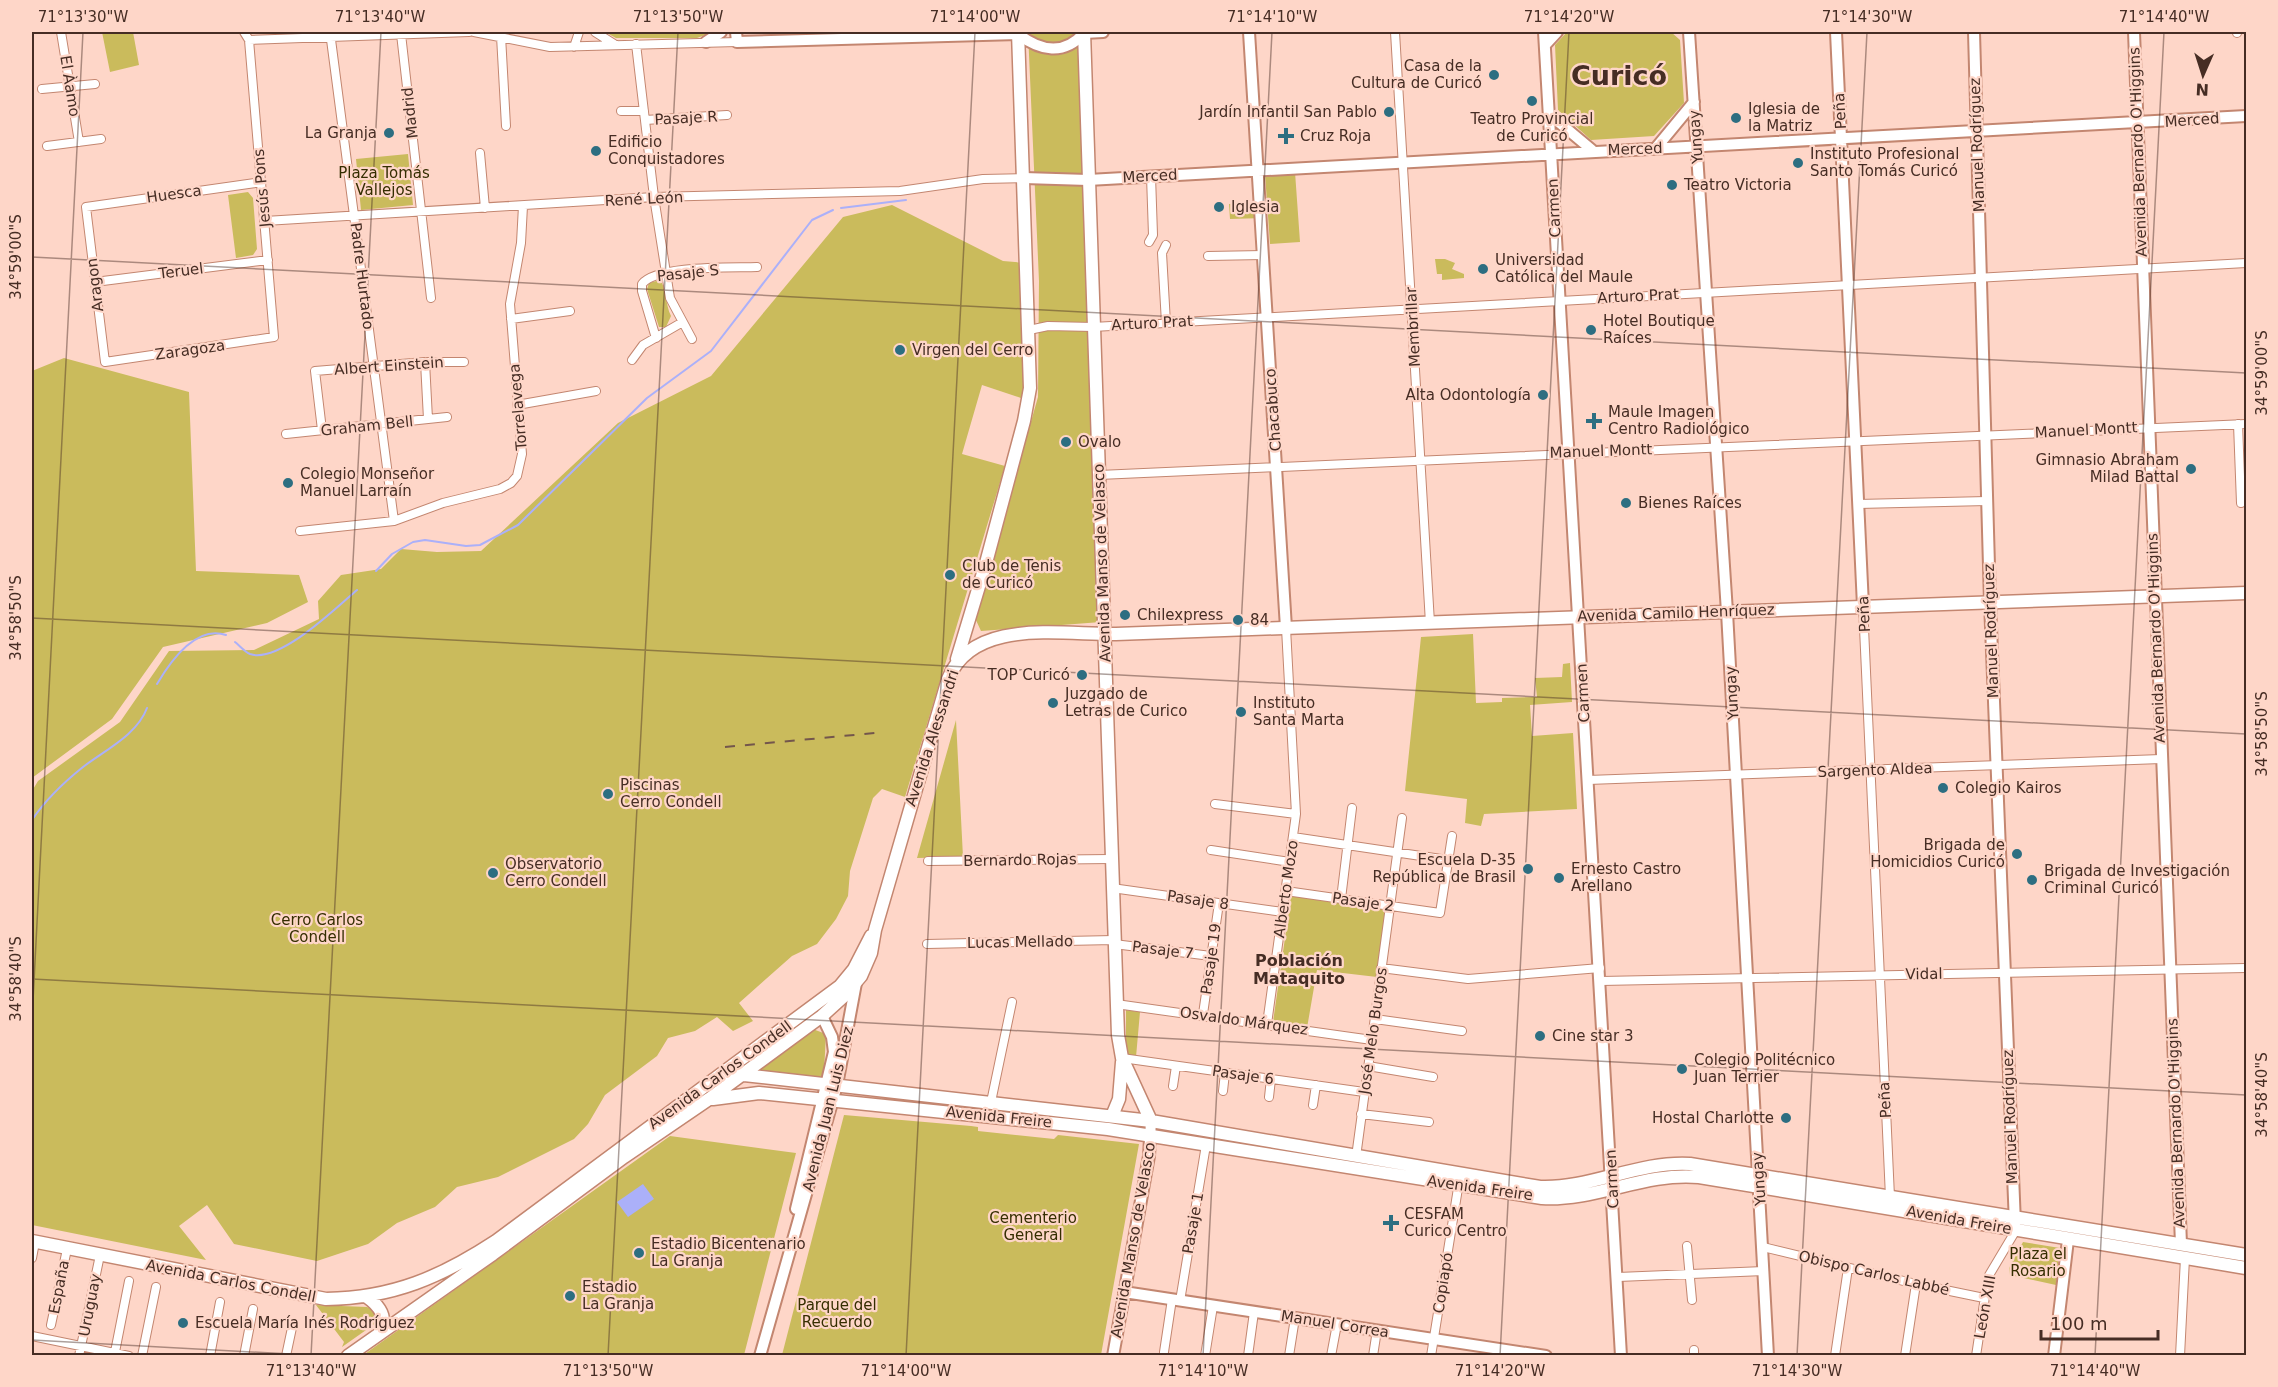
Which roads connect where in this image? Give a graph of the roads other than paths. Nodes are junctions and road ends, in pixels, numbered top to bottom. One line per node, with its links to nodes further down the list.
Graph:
1 (61, 32): 29 (street, El Àamo)
2 (244, 32): 20 (street, Jesús Pons)
3 (471, 32): 19 (street); 21 (street)
4 (579, 32): 27 (street)
5 (595, 32): 25 (street)
6 (721, 32): 23 (street)
7 (1019, 32): 8 (street); 22 (street); 53 (main road)
8 (1083, 32): 9 (street); 54 (main road, Avenida Manso de Velasco)
9 (1103, 32)
10 (1249, 32): 51 (street, Chacabuco)
11 (1395, 32): 50 (street, Membrillar)
12 (1544, 32): 26 (street, Carmen)
13 (1557, 32): 26 (street)
14 (1836, 32): 41 (street, Peña)
15 (1974, 32): 40 (street, Manuel Rodríguez)
16 (2134, 32): 38 (street, Avenida Bernardo O'Higgins)
17 (1688, 33): 31 (street, Yungay)
18 (331, 34): 19 (street); 20 (street); 61 (street, Padre Hurtado)
19 (401, 34): 60 (street, Madrid)
20 (250, 36): 55 (street, Jesús Pons)
21 (501, 36): 27 (street); 39 (street)
22 (737, 37): 23 (street)
23 (706, 42): 24 (street)
24 (636, 44): 25 (street); 33 (street)
25 (617, 45): 27 (street)
26 (1545, 45): 34 (street, Carmen)
27 (574, 47)
28 (95, 84): 29 (street)
29 (72, 87): 30 (street); 43 (street, El Àamo)
30 (42, 89)
31 (1694, 102): 45 (street, Yungay); 46 (street)
32 (621, 111): 33 (street)
33 (644, 111): 37 (street)
34 (1549, 114): 47 (street); 49 (street, Carmen)
35 (727, 116): 37 (street, Pasaje R)
36 (2247, 116): 38 (street, Merced)
37 (645, 120): 56 (street)
38 (2137, 123): 40 (street, Merced); 70 (street, Avenida Bernardo O'Higgins)
39 (506, 126)
40 (1976, 132): 41 (street, Merced); 72 (street, Manuel Rodríguez)
41 (1841, 138): 45 (street, Merced); 74 (street, Peña)
42 (101, 139): 43 (street)
43 (79, 142): 44 (street)
44 (47, 146)
45 (1696, 146): 46 (street, Merced); 75 (street, Yungay)
46 (1656, 148): 47 (street, Merced)
47 (1592, 150): 49 (street, Merced)
48 (480, 153): 59 (street)
49 (1551, 153): 50 (street, Merced); 77 (street, Carmen)
50 (1403, 162): 51 (street, Merced); 78 (street, Membrillar)
51 (1258, 170): 52 (street, Merced); 65 (street, Chacabuco)
52 (1151, 176): 54 (street, Merced); 63 (street)
53 (1024, 178): 54 (street, Merced); 56 (street, René León); 85 (main road)
54 (1088, 180): 84 (main road, Avenida Manso de Velasco)
55 (262, 182): 58 (street, Huesca); 62 (street, Jesús Pons)
56 (654, 197): 57 (street, René León); 71 (street)
57 (523, 206): 59 (street, René León); 81 (street, Torrelavega)
58 (86, 207): 73 (street, Aragon)
59 (485, 208): 60 (street, René León)
60 (421, 212): 61 (street, René León); 76 (street, Madrid)
61 (355, 216): 62 (street, René León); 93 (street, Padre Hurtado)
62 (265, 221): 67 (street, Jesús Pons)
63 (1149, 242)
64 (1166, 245): 82 (street)
65 (1263, 255): 66 (street); 80 (street, Chacabuco)
66 (1208, 256)
67 (268, 260): 73 (street, Teruel); 86 (street, Jesús Pons)
68 (2247, 263): 70 (street, Arturo Prat)
69 (757, 267): 71 (street, Pasaje S)
70 (2143, 268): 72 (street, Arturo Prat); 100 (street, Avenida Bernardo O'Higgins)
71 (666, 272): 83 (street); 87 (street, Pasaje S)
72 (1981, 278): 74 (street, Arturo Prat); 103 (street, Manuel Rodríguez)
73 (95, 282): 90 (street, Aragon)
74 (1848, 285): 75 (street, Arturo Prat); 104 (street, Peña)
75 (1706, 293): 77 (street, Arturo Prat); 105 (street, Yungay)
76 (431, 298)
77 (1560, 301): 78 (street, Arturo Prat); 106 (street, Carmen)
78 (1412, 309): 80 (street, Arturo Prat); 107 (street, Membrillar)
79 (570, 311): 81 (street)
80 (1267, 317): 82 (street, Arturo Prat); 108 (street, Chacabuco)
81 (511, 319): 95 (street, Torrelavega)
82 (1166, 322): 84 (street, Arturo Prat)
83 (681, 323): 87 (street); 88 (street)
84 (1094, 327): 85 (street, Arturo Prat); 109 (main road, Avenida Manso de Velasco)
85 (1029, 330): 120 (main road)
86 (274, 337): 90 (street, Zaragoza)
87 (656, 338): 89 (street)
88 (692, 339)
89 (632, 360)
90 (105, 362)
91 (424, 362): 92 (street, Albert Einstein); 93 (street, Albert Einstein); 97 (street)
92 (464, 362)
93 (374, 366): 98 (street, Padre Hurtado); 101 (street, Albert Einstein)
94 (596, 391): 95 (street)
95 (517, 405): 113 (street, Torrelavega)
96 (447, 417): 97 (street, Graham Bell)
97 (428, 419): 98 (street, Graham Bell)
98 (381, 424): 101 (street, Graham Bell); 113 (street, Padre Hurtado)
99 (2242, 424): 100 (street, Manuel Montt); 111 (street)
100 (2148, 427): 103 (street, Manuel Montt); 116 (street, Avenida Bernardo O'Higgins)
101 (322, 430): 102 (street, Graham Bell)
102 (286, 434)
103 (1985, 435): 104 (street, Manuel Montt); 110 (street, Manuel Rodríguez)
104 (1856, 441): 105 (street, Manuel Montt); 112 (street, Peña)
105 (1715, 447): 106 (street, Manuel Montt); 119 (street, Yungay)
106 (1570, 453): 107 (street, Manuel Montt); 121 (street, Carmen)
107 (1421, 459): 108 (street, Manuel Montt); 122 (street, Membrillar)
108 (1276, 466): 109 (street, Manuel Montt); 123 (street, Chacabuco)
109 (1099, 474): 124 (main road, Avenida Manso de Velasco)
110 (1987, 501): 112 (street); 117 (street, Manuel Rodríguez)
111 (2241, 503)
112 (1858, 504): 118 (street, Peña)
113 (394, 521): 114 (street, Torrelavega)
114 (300, 531)
115 (2247, 593): 116 (main road, Avenida Camilo Henríquez)
116 (2154, 597): 117 (main road, Avenida Camilo Henríquez); 127 (street, Avenida Bernardo O'Higgins)
117 (1990, 602): 118 (main road, Avenida Camilo Henríquez); 128 (street, Manuel Rodríguez)
118 (1863, 606): 119 (main road, Avenida Camilo Henríquez); 129 (street, Peña)
119 (1727, 612): 121 (main road, Avenida Camilo Henríquez); 130 (street, Yungay)
120 (970, 615): 125 (main road); 126 (main road)
121 (1579, 617): 122 (main road, Avenida Camilo Henríquez); 131 (street, Carmen)
122 (1430, 622): 123 (main road, Avenida Camilo Henríquez)
123 (1286, 628): 124 (main road, Avenida Camilo Henríquez); 132 (street, Chacabuco)
124 (1105, 634): 125 (main road, Avenida Alessandri); 142 (main road, Avenida Manso de Velasco)
125 (982, 642): 126 (main road, Avenida Alessandri)
126 (956, 662): 152 (main road, Avenida Alessandri)
127 (2161, 759): 128 (street, Sargento Aldea); 159 (street, Avenida Bernardo O'Higgins)
128 (1996, 765): 129 (street, Sargento Aldea); 160 (street, Manuel Rodríguez)
129 (1870, 770): 130 (street, Sargento Aldea); 161 (street, Peña)
130 (1736, 775): 131 (street, Sargento Aldea); 162 (street, Yungay)
131 (1588, 780): 157 (street, Carmen)
132 (1296, 789): 135 (street, Alberto Mozo)
133 (1215, 804): 135 (street)
134 (1352, 808): 139 (street)
135 (1296, 814): 138 (street, Alberto Mozo)
136 (1402, 818): 141 (street, José Melo Burgos)
137 (1452, 836): 143 (street)
138 (1293, 837): 139 (street); 145 (street, Alberto Mozo)
139 (1348, 846): 141 (street); 148 (street)
140 (1211, 849): 145 (street)
141 (1397, 853): 143 (street); 150 (street, José Melo Burgos)
142 (1112, 859): 144 (street, Bernardo Rojas); 146 (main road, Avenida Manso de Velasco)
143 (1448, 860): 150 (street, Pasaje 2)
144 (928, 861)
145 (1290, 862): 147 (street, Alberto Mozo)
146 (1112, 888): 149 (street, Pasaje 8); 153 (main road, Avenida Manso de Velasco)
147 (1286, 891): 148 (street, Pasaje 2); 151 (street, Alberto Mozo)
148 (1341, 899): 150 (street, Pasaje 2)
149 (1219, 903): 151 (street, Pasaje 8); 155 (street, Pasaje 19)
150 (1390, 906): 156 (street, José Melo Burgos)
151 (1283, 912): 171 (street, Alberto Mozo)
152 (875, 930): 164 (main road, Avenida Carlos Condell); 165 (main road, Avenida Carlos Condell)
153 (1114, 942): 154 (street, Lucas Mellado); 155 (street, Pasaje 7); 167 (main road, Avenida Manso de Velasco)
154 (927, 944)
155 (1211, 956): 168 (street, Pasaje 19)
156 (1381, 968): 157 (street); 170 (street, José Melo Burgos)
157 (1600, 968): 163 (street, Carmen)
158 (2247, 968): 159 (street, Vidal)
159 (2169, 969): 160 (street, Vidal); 209 (street, Avenida Bernardo O'Higgins)
160 (2004, 972): 161 (street, Vidal); 205 (street, Manuel Rodríguez)
161 (1880, 975): 162 (street, Vidal); 204 (street, Peña)
162 (1747, 978): 163 (street, Vidal); 200 (street, Yungay)
163 (1601, 981): 199 (street, Carmen)
164 (856, 984): 169 (main road, Avenida Carlos Condell); 182 (street, Avenida Juan Luis Diez)
165 (827, 996): 169 (main road); 178 (main road, Avenida Carlos Condell)
166 (1012, 1002): 190 (street)
167 (1116, 1004): 168 (street, Osvaldo Márquez); 174 (main road, Avenida Manso de Velasco)
168 (1203, 1014): 171 (street, Osvaldo Márquez)
169 (822, 1016): 179 (main road, Avenida Carlos Condell); 182 (street, Avenida Juan Luis Diez)
170 (1375, 1018): 172 (street); 173 (street, José Melo Burgos)
171 (1267, 1024): 173 (street, Osvaldo Márquez)
172 (1462, 1031)
173 (1372, 1040): 176 (street, José Melo Burgos)
174 (1122, 1058): 175 (street, Pasaje 6); 193 (main road, Avenida Manso de Velasco); 194 (main road, Avenida Manso de Velasco)
175 (1176, 1066): 177 (street, Pasaje 6); 184 (street)
176 (1368, 1066): 180 (street); 186 (street, José Melo Burgos)
177 (1225, 1073): 181 (street, Pasaje 6); 185 (street)
178 (720, 1075): 179 (main road, Avenida Freire); 227 (main road, Avenida Carlos Condell)
179 (744, 1075): 182 (main road, Avenida Freire); 188 (main road, Avenida Carlos Condell)
180 (1433, 1077)
181 (1271, 1079): 183 (street, Pasaje 6); 187 (street)
182 (832, 1084): 189 (street, Avenida Juan Luis Diez); 190 (main road, Avenida Freire)
183 (1316, 1085): 186 (street, Pasaje 6); 191 (street)
184 (1173, 1086)
185 (1223, 1091)
186 (1364, 1092): 192 (street, José Melo Burgos)
187 (1269, 1097)
188 (709, 1100): 189 (main road, Avenida Freire); 240 (main road, Avenida Carlos Condell)
189 (828, 1100): 196 (main road, Avenida Freire); 253 (street, Avenida Juan Luis Diez)
190 (991, 1102): 193 (main road, Avenida Freire)
191 (1313, 1106)
192 (1361, 1114): 195 (street); 198 (street, José Melo Burgos)
193 (1112, 1116): 194 (main road, Avenida Freire)
194 (1151, 1120): 196 (street, Avenida Manso de Velasco); 198 (main road, Avenida Freire)
195 (1429, 1122)
196 (1151, 1135): 197 (main road, Avenida Freire); 226 (street, Avenida Manso de Velasco)
197 (1206, 1145): 201 (main road, Avenida Freire); 229 (street, Pasaje 1)
198 (1356, 1157): 201 (main road, Avenida Freire)
199 (1612, 1174): 200 (main road, Avenida Freire); 201 (main road, Avenida Freire); 202 (street, Carmen)
200 (1758, 1175): 203 (street, Yungay); 204 (main road, Avenida Freire)
201 (1459, 1180): 202 (main road, Avenida Freire); 242 (street, Copiapó)
202 (1613, 1187): 203 (main road, Avenida Freire); 222 (street, Carmen)
203 (1761, 1188): 205 (main road, Avenida Freire); 211 (street, Yungay)
204 (1890, 1197): 205 (main road, Avenida Freire)
205 (2015, 1224): 206 (main road, Avenida Freire); 207 (main road, Avenida Freire); 228 (street, León XIII)
206 (2086, 1230): 207 (main road); 209 (main road, Avenida Freire)
207 (2068, 1240): 213 (main road, Avenida Freire); 267 (street)
208 (33, 1242): 212 (main road, Avenida Carlos Condell); 217 (street)
209 (2181, 1244): 213 (main road); 214 (main road, Avenida Freire)
210 (1687, 1246): 221 (street)
211 (1763, 1247): 218 (street, Obispo Carlos Labbé); 220 (street, Yungay)
212 (66, 1249): 215 (main road, Avenida Carlos Condell); 238 (street, España)
213 (2163, 1255): 216 (main road, Avenida Freire)
214 (2247, 1255)
215 (100, 1256): 227 (main road, Avenida Carlos Condell); 243 (street, Uruguay)
216 (2185, 1257): 219 (main road, Avenida Freire); 268 (street)
217 (32, 1258)
218 (1848, 1268): 224 (street, Obispo Carlos Labbé); 264 (street)
219 (2247, 1268)
220 (1764, 1271): 221 (street); 263 (street, Yungay)
221 (1690, 1275): 222 (street); 230 (street)
222 (1618, 1277): 262 (street, Carmen)
223 (129, 1281): 246 (street)
224 (1916, 1284): 228 (street, Obispo Carlos Labbé); 265 (street)
225 (156, 1287): 248 (street)
226 (1124, 1292): 229 (street, Manuel Correa); 254 (street, Avenida Manso de Velasco)
227 (367, 1297): 240 (main road)
228 (1984, 1298): 266 (street, León XIII)
229 (1176, 1300): 232 (street, Manuel Correa); 244 (street, Pasaje 1)
230 (1692, 1300)
231 (220, 1302): 249 (street)
232 (1213, 1305): 234 (street, Manuel Correa); 255 (street)
233 (253, 1309): 250 (street)
234 (1254, 1312): 235 (street, Manuel Correa); 256 (street)
235 (1295, 1318): 237 (street, Manuel Correa); 257 (street)
236 (292, 1323): 251 (street)
237 (1337, 1324): 239 (street, Manuel Correa); 258 (street)
238 (51, 1325)
239 (1377, 1330): 242 (street, Manuel Correa); 259 (street)
240 (381, 1333): 252 (main road, Avenida Carlos Condell)
241 (32, 1336): 243 (street)
242 (1434, 1339): 245 (street, Manuel Correa); 260 (street, Copiapó)
243 (82, 1344): 246 (street); 247 (street, Uruguay)
244 (1164, 1352)
245 (1506, 1353): 261 (street, Manuel Correa)
246 (122, 1354)
247 (80, 1356)
248 (142, 1356)
249 (210, 1356)
250 (244, 1356)
251 (286, 1356)
252 (348, 1356)
253 (760, 1356)
254 (1113, 1356)
255 (1205, 1356)
256 (1248, 1356)
257 (1289, 1356)
258 (1331, 1356)
259 (1373, 1356)
260 (1431, 1356)
261 (1546, 1356)
262 (1621, 1356)
263 (1768, 1356)
264 (1835, 1356)
265 (1905, 1356)
266 (1976, 1356)
267 (2054, 1356)
268 (2180, 1356)

